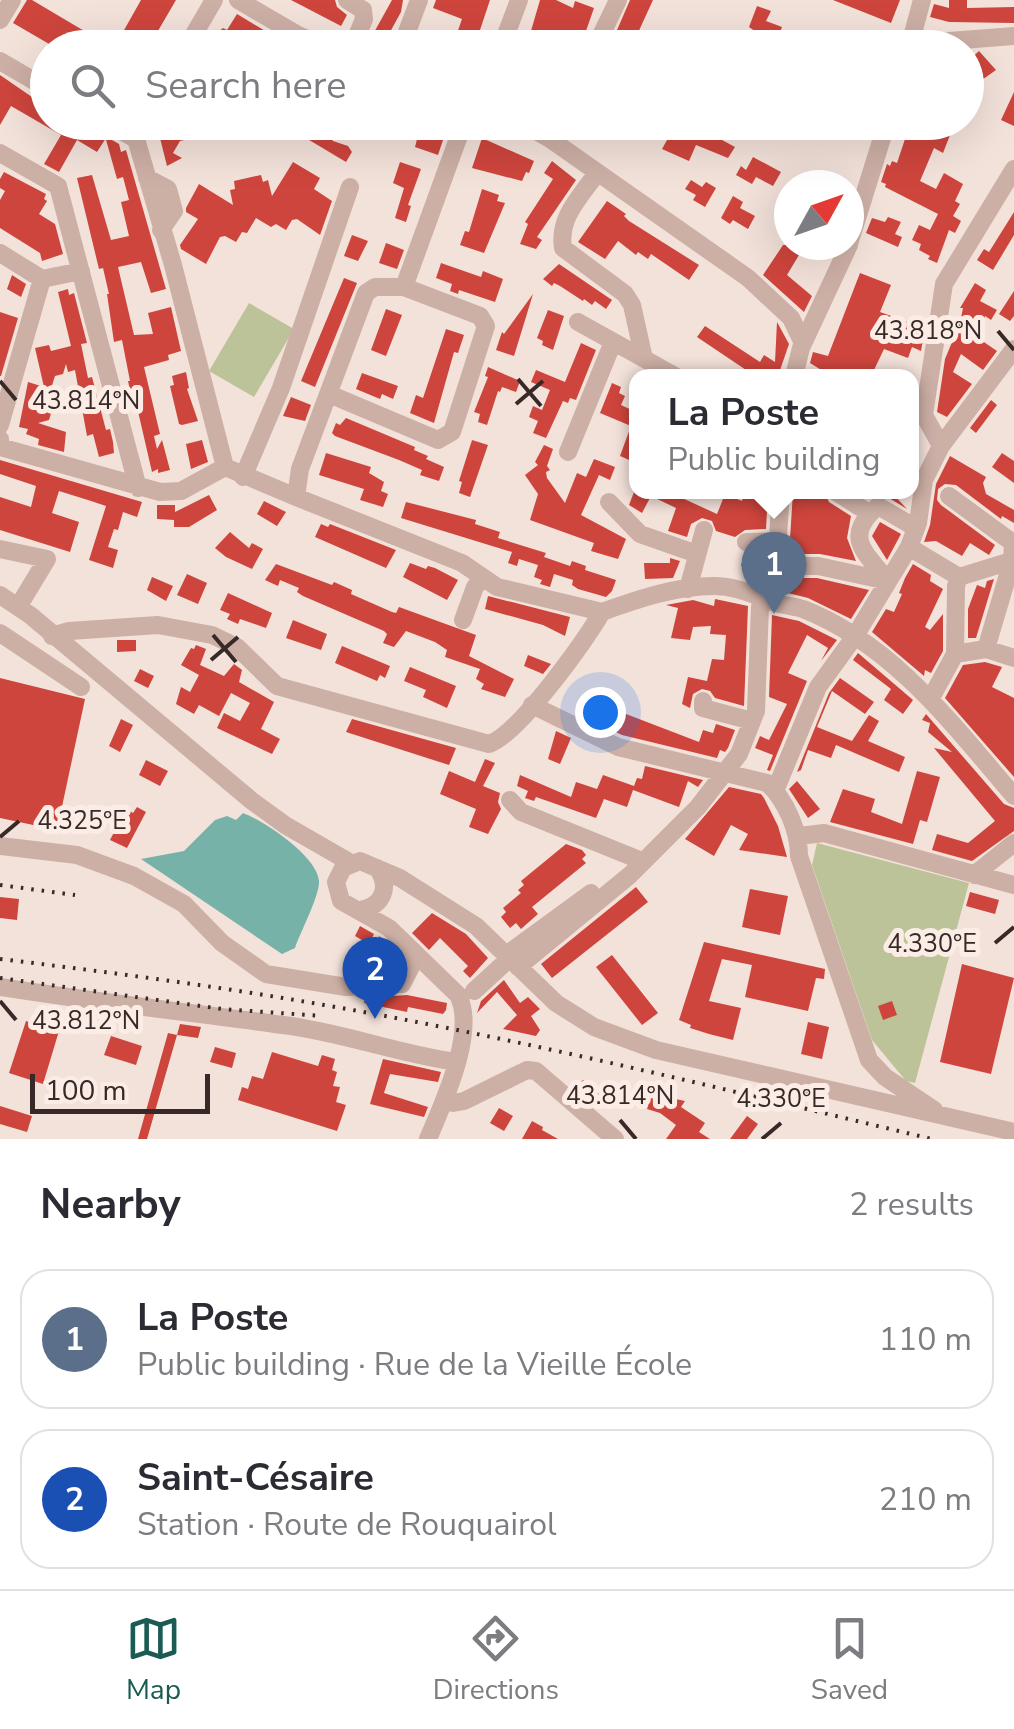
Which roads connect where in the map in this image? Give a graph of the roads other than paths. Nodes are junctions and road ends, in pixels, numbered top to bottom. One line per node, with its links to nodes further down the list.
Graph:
1 (11, 0): 9 (street)
2 (214, 0): 10 (street)
3 (238, 0): 11 (street)
4 (347, 0): 12 (street)
5 (419, 0): 13 (street)
6 (519, 0): 14 (street)
7 (618, 0): 15 (street)
8 (922, 0): 16 (street)
9 (0, 20)
10 (196, 30)
11 (289, 30)
12 (360, 30)
13 (408, 30)
14 (508, 30)
15 (604, 30)
16 (914, 30)
17 (1014, 36): 18 (street)
18 (984, 39)
19 (0, 62): 20 (street)
20 (30, 79)
21 (140, 140): 47 (street)
22 (457, 140): 34 (street)
23 (563, 140): 27 (street)
24 (881, 140): 29 (street)
25 (0, 152): 32 (street)
26 (1014, 170): 45 (street)
27 (597, 173): 37 (street); 39 (street)
28 (350, 186): 48 (street)
29 (864, 195)
30 (0, 254): 33 (street)
31 (842, 260): 37 (street)
32 (81, 270): 33 (street); 49 (street)
33 (42, 278): 43 (street)
34 (404, 287): 42 (street); 42 (street)
35 (578, 322): 36 (street)
36 (613, 342): 39 (street); 46 (street)
37 (803, 343): 41 (street)
38 (1014, 349): 45 (street)
39 (644, 360): 40 (street)
40 (661, 369)
41 (796, 369)
42 (329, 394): 51 (street)
43 (0, 425)
44 (0, 443): 49 (street)
45 (941, 446): 56 (street)
46 (568, 452)
47 (224, 467): 48 (street); 49 (street)
48 (243, 477): 51 (street)
49 (138, 488)
50 (948, 496): 64 (street)
51 (296, 497): 67 (street)
52 (780, 499): 58 (street)
53 (847, 499): 55 (street)
54 (609, 502): 63 (street)
55 (870, 513): 56 (street); 60 (street)
56 (916, 528): 61 (street)
57 (704, 530): 63 (street)
58 (777, 541): 59 (street); 65 (street)
59 (746, 542)
60 (858, 542): 66 (street); 69 (street)
61 (909, 547): 68 (street); 69 (street)
62 (0, 549): 73 (street)
63 (697, 554): 70 (street)
64 (1013, 560): 68 (street); 79 (street)
65 (776, 566): 66 (street); 72 (street)
66 (846, 572): 69 (street)
67 (482, 578): 74 (street); 75 (street)
68 (961, 579): 81 (street)
69 (888, 581): 78 (street)
70 (688, 589): 72 (street); 74 (street)
71 (0, 595): 73 (street)
72 (764, 597): 78 (street); 87 (street)
73 (18, 607): 76 (street)
74 (602, 612): 86 (street)
75 (464, 620)
76 (47, 631): 80 (street); 86 (street); 92 (street)
77 (0, 633): 80 (street)
78 (855, 636): 84 (street); 89 (street)
79 (986, 649): 81 (street); 82 (street)
80 (24, 650): 83 (street)
81 (955, 654): 84 (street)
82 (1014, 658)
83 (81, 688)
84 (931, 698): 90 (street)
85 (703, 701): 87 (street)
86 (532, 705): 88 (street)
87 (752, 721): 88 (street)
88 (726, 772): 89 (street); 96 (street)
89 (776, 790): 93 (street)
90 (1014, 796)
91 (510, 800): 96 (street)
92 (286, 826): 97 (street); 100 (street)
93 (799, 836): 99 (street); 110 (street)
94 (1014, 843): 99 (street)
95 (0, 846): 106 (street)
96 (642, 861): 107 (street)
97 (351, 862): 98 (street); 100 (street)
98 (377, 867): 101 (street); 103 (street)
99 (974, 875): 102 (street)
100 (336, 882): 104 (street)
101 (413, 885): 103 (street); 107 (street)
102 (1014, 885)
103 (381, 898): 104 (street); 105 (street)
104 (360, 910): 105 (street)
105 (389, 928): 106 (street)
106 (417, 955): 111 (street)
107 (511, 960): 109 (street); 112 (street)
108 (0, 987): 111 (street)
109 (474, 990)
110 (875, 1066): 112 (street); 113 (street)
111 (451, 1080): 115 (street); 116 (street)
112 (871, 1100): 113 (street)
113 (947, 1118): 114 (street)
114 (1014, 1132)
115 (428, 1139)
116 (616, 1139)

